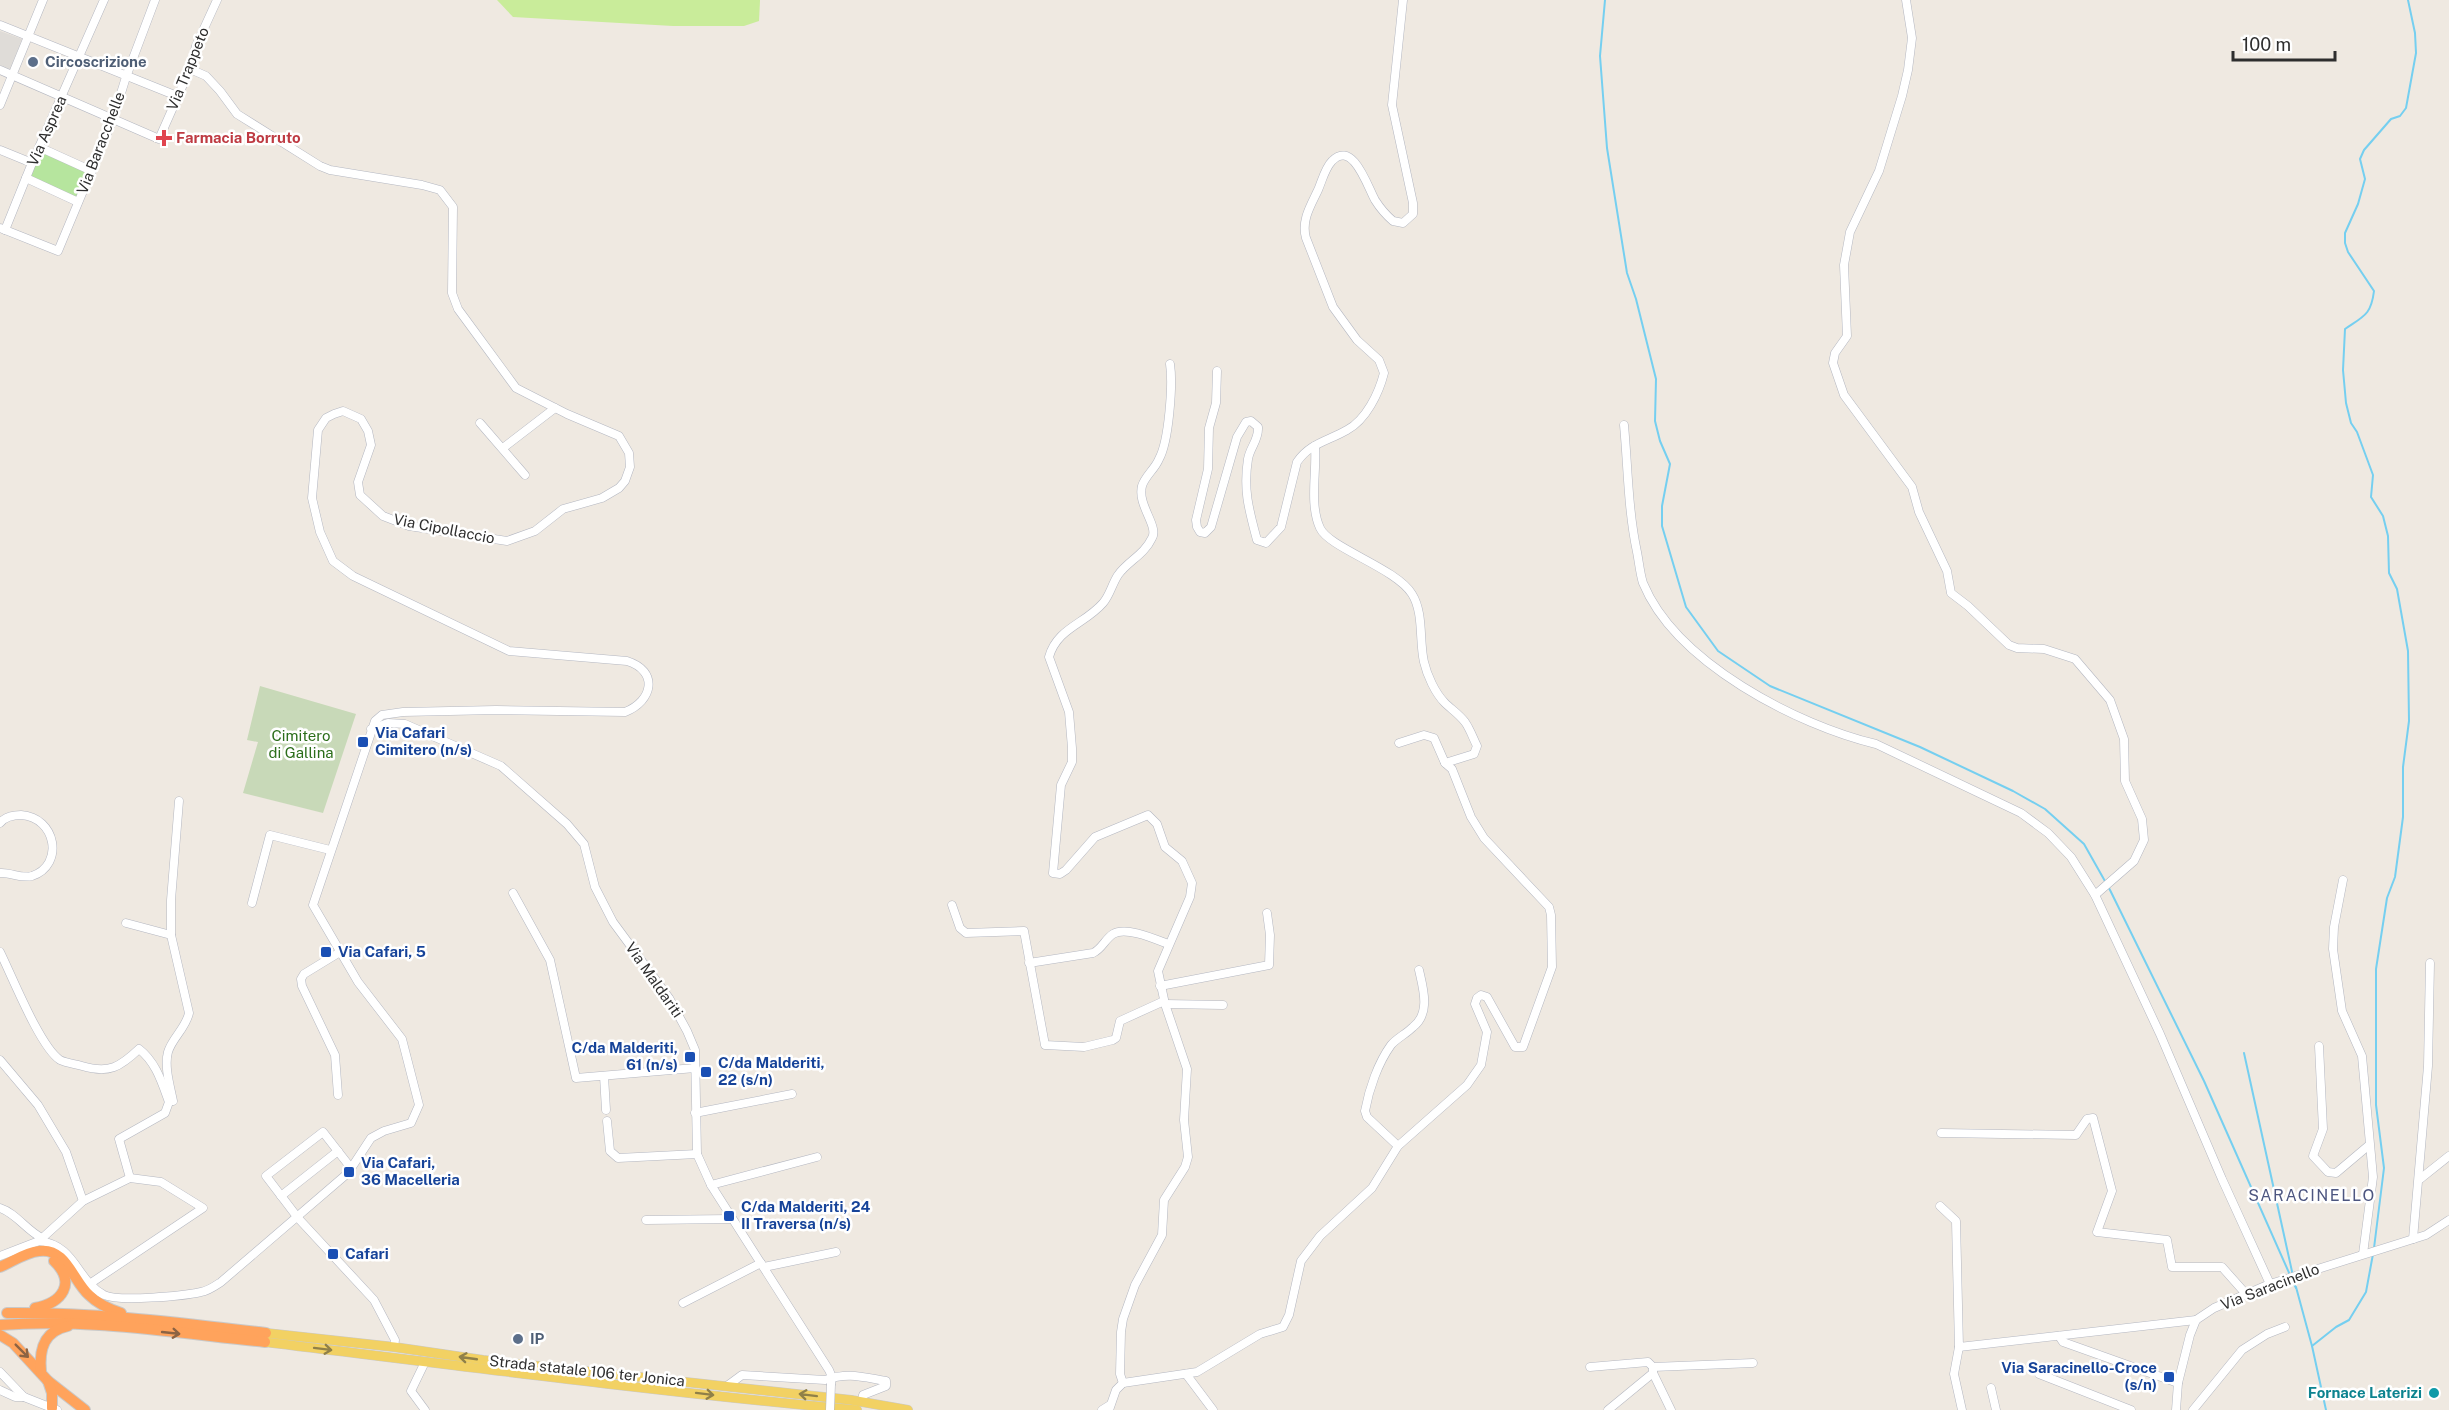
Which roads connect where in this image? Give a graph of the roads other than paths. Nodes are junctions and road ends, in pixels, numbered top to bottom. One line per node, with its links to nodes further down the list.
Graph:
1 (44, 0): 8 (street)
2 (104, 0): 9 (street, Via Asprea)
3 (155, 0): 13 (street, Via Baracchelle)
4 (217, 0): 10 (street, Via Trappeto)
5 (1403, 0): 30 (street)
6 (1906, 0): 42 (street)
7 (0, 26): 8 (street)
8 (28, 37): 9 (street); 12 (street)
9 (79, 58): 13 (street); 14 (street, Via Asprea)
10 (190, 69): 15 (street, Via Trappeto); 27 (street, Via Cipollaccio)
11 (0, 70): 12 (street)
12 (12, 75): 14 (street); 16 (street)
13 (126, 77): 15 (street); 17 (street, Via Baracchelle)
14 (63, 96): 17 (street); 18 (street, Via Asprea)
15 (177, 96): 17 (street, Via Trappeto)
16 (0, 105)
17 (113, 119): 21 (street, Via Baracchelle)
18 (39, 147): 20 (street, Via Asprea); 21 (street)
19 (0, 150): 20 (street)
20 (32, 162): 22 (street, Via Asprea)
21 (92, 171): 23 (street, Via Baracchelle)
22 (26, 178): 23 (street); 24 (street, Via Asprea)
23 (78, 202): 24 (street, Via Baracchelle)
24 (2, 229)
25 (1170, 364): 48 (street)
26 (1217, 371): 30 (street)
27 (555, 408): 31 (street); 33 (street, Via Cipollaccio)
28 (480, 423): 31 (street)
29 (1623, 425): 42 (street)
30 (1315, 446): 35 (street)
31 (503, 448): 32 (street)
32 (525, 475)
33 (371, 729): 38 (street); 59 (street, Via Maldariti)
34 (1400, 744): 35 (street)
35 (1445, 763): 68 (street)
36 (179, 801): 47 (street)
37 (0, 823): 39 (street)
38 (330, 850): 43 (street); 50 (street)
39 (0, 873)
40 (2343, 880): 69 (street)
41 (513, 893): 60 (street)
42 (2095, 895): 95 (street)
43 (252, 903)
44 (951, 905): 51 (street)
45 (1267, 913): 54 (street)
46 (126, 923): 47 (street)
47 (171, 935): 63 (street)
48 (1168, 944): 51 (street); 54 (street)
49 (0, 952): 63 (street)
50 (340, 952): 62 (street); 74 (street)
51 (1029, 963): 55 (street)
52 (2430, 963): 76 (street)
53 (1419, 970): 68 (street)
54 (1160, 986): 55 (street)
55 (1165, 1003): 56 (street); 118 (street)
56 (1223, 1005)
57 (2319, 1046): 69 (street)
58 (0, 1060): 79 (street)
59 (695, 1068): 60 (street); 65 (street, Via Maldariti)
60 (604, 1076): 64 (street)
61 (792, 1094): 65 (street)
62 (338, 1095)
63 (169, 1102): 75 (street)
64 (606, 1110)
65 (695, 1113): 71 (street, Via Maldariti)
66 (608, 1121): 71 (street)
67 (1941, 1133): 96 (street)
68 (1398, 1146): 115 (street)
69 (2368, 1146): 89 (street)
70 (338, 1150): 74 (street); 78 (street); 78 (street)
71 (697, 1154): 77 (street, Via Maldariti)
72 (2449, 1156): 76 (street)
73 (817, 1157): 77 (street)
74 (351, 1168): 82 (street)
75 (130, 1179): 79 (street); 94 (street)
76 (2420, 1179): 86 (street)
77 (711, 1185): 83 (street, Via Maldariti)
78 (281, 1196): 82 (street)
79 (83, 1202): 87 (street)
80 (1940, 1206): 108 (street)
81 (0, 1208): 87 (street)
82 (298, 1218): 94 (street); 107 (street)
83 (731, 1219): 84 (street); 92 (street, Via Maldariti)
84 (646, 1220)
85 (2449, 1220): 86 (street, Via Saracinello)
86 (2413, 1239): 89 (street, Via Saracinello)
87 (41, 1240): 90 (street); 94 (street)
88 (836, 1252): 92 (street)
89 (2365, 1253): 95 (street, Via Saracinello)
90 (0, 1256)
91 (19, 1258): 93 (highway); 98 (highway); 99 (highway)
92 (763, 1265): 97 (street); 117 (street, Via Maldariti)
93 (0, 1267)
94 (90, 1283)
95 (2273, 1283): 96 (street, Via Saracinello)
96 (2246, 1294): 100 (street, Via Saracinello)
97 (683, 1303)
98 (4, 1314): 99 (highway)
99 (133, 1317): 106 (highway)
100 (2196, 1320): 105 (street); 119 (street)
101 (85, 1323): 102 (highway); 106 (highway, one-way to 106); 113 (highway)
102 (0, 1325)
103 (2285, 1327): 140 (street)
104 (0, 1335): 113 (highway, one-way to 113)
105 (2059, 1336): 108 (street); 119 (street)
106 (266, 1338): 107 (main road, Strada statale 106 ter Jonica); 109 (main road, Strada statale 106 ter Jonica, one-way to 109)
107 (394, 1347): 120 (main road, Strada statale 106 ter Jonica, one-way to 107)
108 (1959, 1347): 136 (street)
109 (425, 1362): 125 (main road, Strada statale 106 ter Jonica, one-way to 125); 129 (street)
110 (1753, 1363): 112 (street)
111 (1590, 1367): 112 (street)
112 (1653, 1370): 134 (street); 135 (street)
113 (40, 1371): 123 (highway)
114 (0, 1372): 124 (street)
115 (1186, 1374): 118 (street); 133 (street)
116 (2039, 1374): 138 (street)
117 (832, 1381): 120 (street); 125 (street); 130 (street, bridge)
118 (1123, 1383): 126 (street)
119 (2178, 1383): 139 (street)
120 (727, 1386): 125 (main road, Strada statale 106 ter Jonica, one-way to 120)
121 (1990, 1388): 137 (street)
122 (0, 1390): 124 (street)
123 (57, 1393): 127 (highway); 127 (highway); 128 (highway)
124 (24, 1397): 127 (street)
125 (860, 1406): 131 (main road, Strada statale 106 ter Jonica)
126 (1109, 1407): 132 (street)
127 (53, 1408)
128 (85, 1410)
129 (425, 1410)
130 (830, 1410)
131 (908, 1410)
132 (1102, 1410)
133 (1214, 1410)
134 (1608, 1410)
135 (1671, 1410)
136 (1962, 1410)
137 (1995, 1410)
138 (2131, 1410)
139 (2176, 1410)
140 (2193, 1410)

